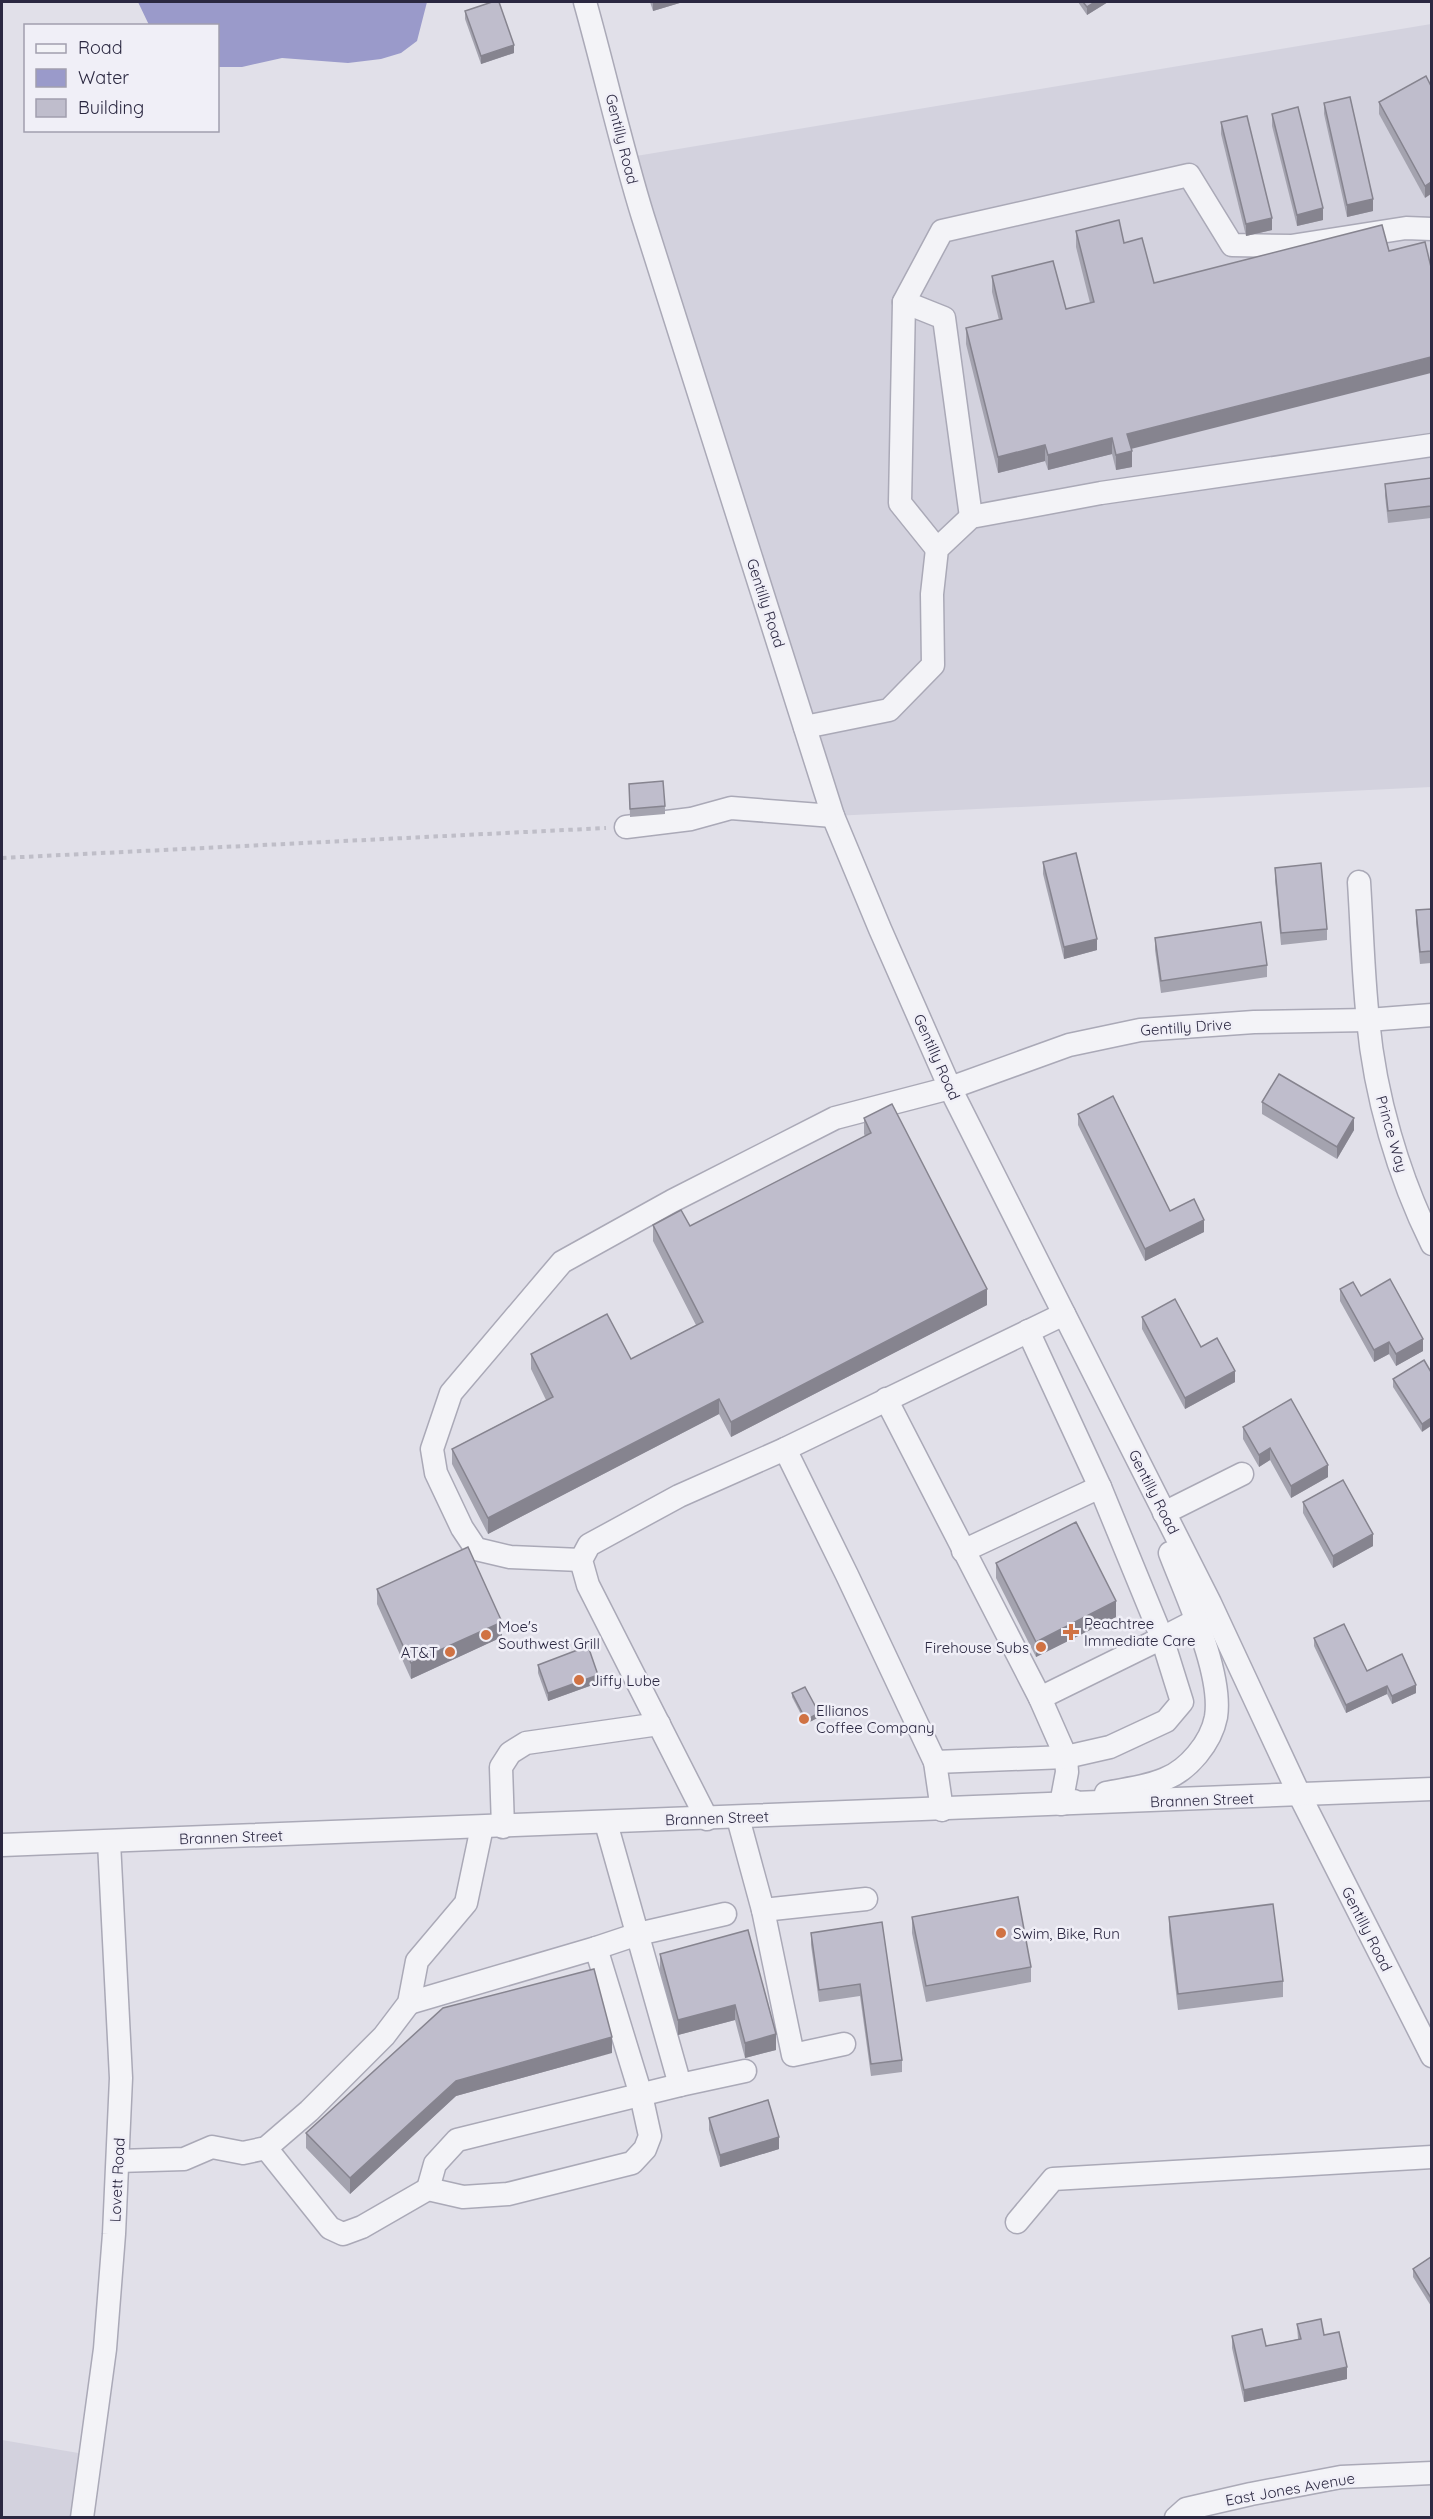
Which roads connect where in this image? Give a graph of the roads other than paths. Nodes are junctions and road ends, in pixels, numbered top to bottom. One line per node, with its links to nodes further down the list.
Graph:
1 (585, 2): 7 (street, Gentilly Road)
2 (1431, 229): 3 (street)
3 (904, 302): 5 (street); 6 (street)
4 (1431, 445): 5 (street)
5 (971, 517): 6 (street)
6 (937, 549): 7 (street)
7 (805, 727): 8 (street, Gentilly Road)
8 (833, 816): 9 (street); 13 (street, Gentilly Road)
9 (626, 827)
10 (1359, 882): 12 (street, Prince Way)
11 (1431, 1016): 12 (street, Gentilly Drive)
12 (1368, 1020): 13 (street, Gentilly Drive); 14 (street, Prince Way)
13 (950, 1088): 15 (street, Gentilly Road); 24 (street, Gentilly Drive)
14 (1431, 1244)
15 (1064, 1314): 16 (street); 18 (street, Gentilly Road)
16 (1028, 1331): 17 (street); 21 (street)
17 (886, 1399): 19 (street); 23 (street)
18 (1128, 1442): 22 (street, Gentilly Road); 25 (street)
19 (785, 1449): 24 (street); 30 (street)
20 (1242, 1474): 22 (street)
21 (1100, 1487): 23 (street); 26 (street)
22 (1164, 1513): 32 (street, Gentilly Road)
23 (963, 1551): 27 (street)
24 (581, 1560): 28 (street)
25 (1196, 1621): 26 (street); 33 (street)
26 (1162, 1638): 27 (street); 29 (street)
27 (1040, 1698): 29 (street)
28 (659, 1724): 36 (street); 38 (street)
29 (1066, 1757): 30 (street); 33 (street)
30 (935, 1762): 34 (street)
31 (1431, 1789): 32 (street, Brannen Street)
32 (1300, 1796): 33 (street, Brannen Street); 48 (street, Gentilly Road)
33 (1061, 1804): 34 (street, Brannen Street)
34 (942, 1810): 35 (street, Brannen Street)
35 (738, 1818): 36 (street, Brannen Street); 42 (street)
36 (707, 1819): 37 (street, Brannen Street)
37 (606, 1823): 38 (street, Brannen Street); 44 (street)
38 (492, 1827): 39 (street, Brannen Street); 46 (street)
39 (109, 1842): 40 (street, Brannen Street); 54 (street, Lovett Road)
40 (2, 1845)
41 (866, 1899): 42 (street)
42 (763, 1910): 47 (street)
43 (725, 1914): 44 (street)
44 (638, 1934): 45 (street); 50 (street)
45 (596, 1948): 46 (street); 51 (street)
46 (409, 2003): 52 (street)
47 (844, 2044)
48 (1431, 2056)
49 (745, 2071): 50 (street)
50 (680, 2085): 51 (street)
51 (641, 2095): 55 (street); 55 (street)
52 (266, 2148): 54 (street); 55 (street)
53 (1431, 2157): 56 (street)
54 (118, 2161): 59 (street, Lovett Road)
55 (428, 2189)
56 (1017, 2222)
57 (1431, 2473): 58 (street, East Jones Avenue)
58 (1181, 2513)
59 (82, 2517)

